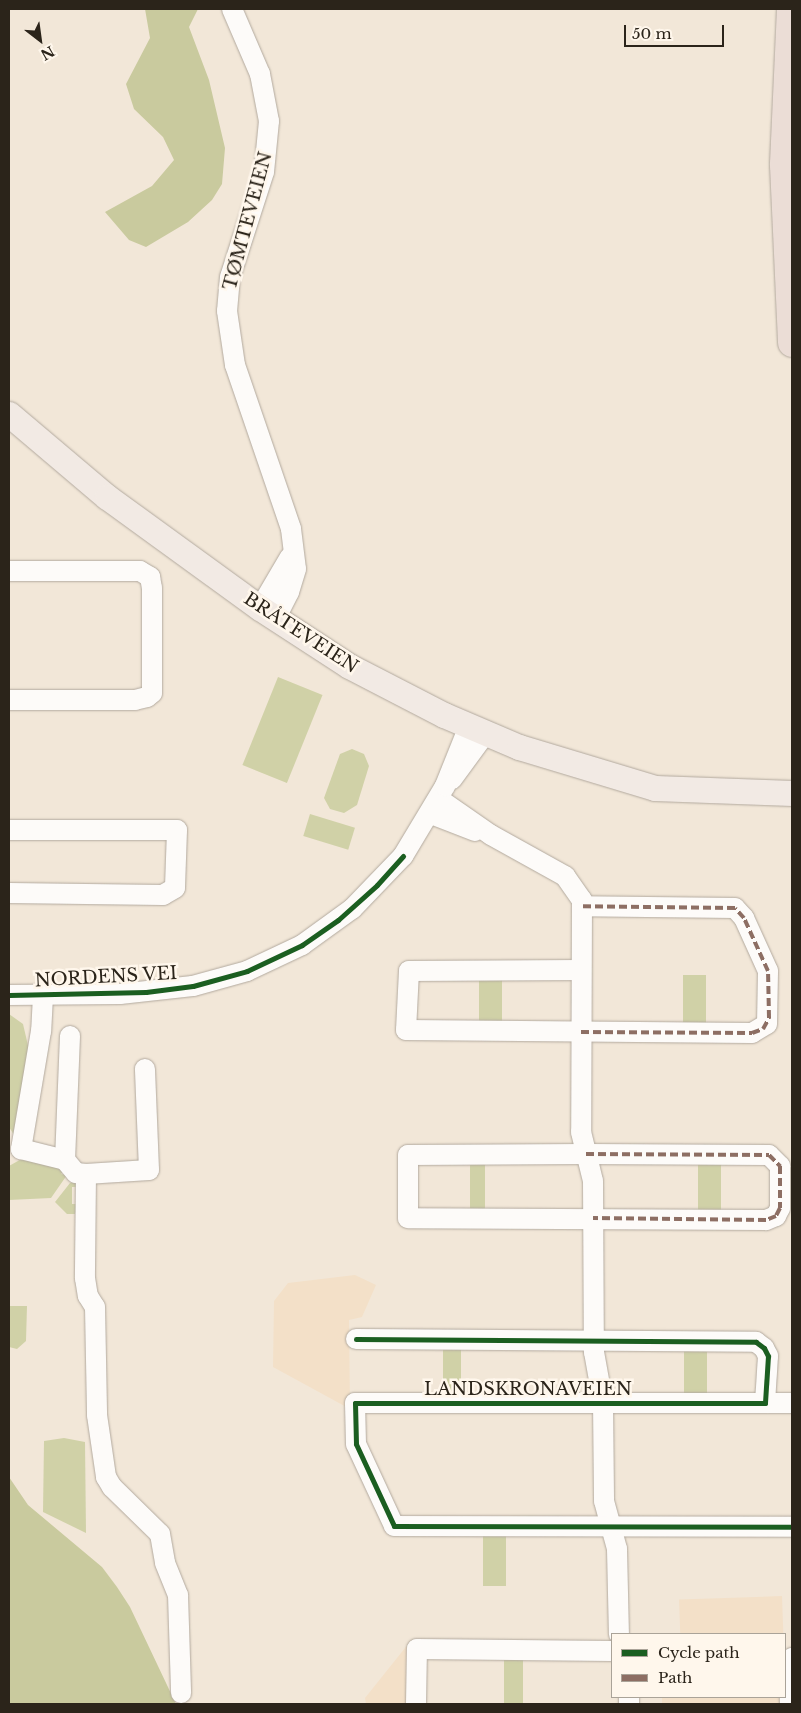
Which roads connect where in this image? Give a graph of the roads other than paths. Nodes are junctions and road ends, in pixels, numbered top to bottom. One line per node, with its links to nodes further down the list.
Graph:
1 (232, 9): 6 (street, TØMTEVEIEN)
2 (791, 9): 3 (highway)
3 (792, 343)
4 (9, 414): 6 (main road, BRÅTEVEIEN)
5 (9, 570): 7 (street)
6 (268, 613): 8 (main road, BRÅTEVEIEN)
7 (9, 700)
8 (477, 730): 9 (main road, BRÅTEVEIEN); 10 (street, NORDENS VEI)
9 (792, 793)
10 (438, 800): 13 (street, LANDSKRONAVEIEN); 16 (street, NORDENS VEI)
11 (9, 830): 12 (street)
12 (9, 893)
13 (582, 906): 14 (street, LANDSKRONAVEIEN); 17 (street)
14 (580, 970): 17 (street, LANDSKRONAVEIEN); 17 (street)
15 (9, 995): 16 (street, NORDENS VEI)
16 (43, 996): 21 (street)
17 (581, 1032): 20 (street, LANDSKRONAVEIEN)
18 (70, 1036): 21 (street)
19 (146, 1070): 22 (street)
20 (586, 1154): 23 (street, LANDSKRONAVEIEN); 23 (street); 23 (street)
21 (65, 1160): 22 (street)
22 (86, 1174): 34 (street)
23 (593, 1218): 25 (street, LANDSKRONAVEIEN)
24 (356, 1339): 25 (street)
25 (594, 1339): 26 (street, LANDSKRONAVEIEN); 27 (street)
26 (603, 1402): 27 (street, LANDSKRONAVEIEN); 29 (street, LANDSKRONAVEIEN); 29 (street, LANDSKRONAVEIEN)
27 (765, 1403): 28 (street, LANDSKRONAVEIEN)
28 (792, 1403)
29 (611, 1526): 30 (street, LANDSKRONAVEIEN); 31 (street, LANDSKRONAVEIEN)
30 (792, 1527)
31 (619, 1633)
32 (611, 1651): 35 (street)
33 (792, 1658): 36 (street)
34 (181, 1693)
35 (416, 1704)
36 (790, 1704)

